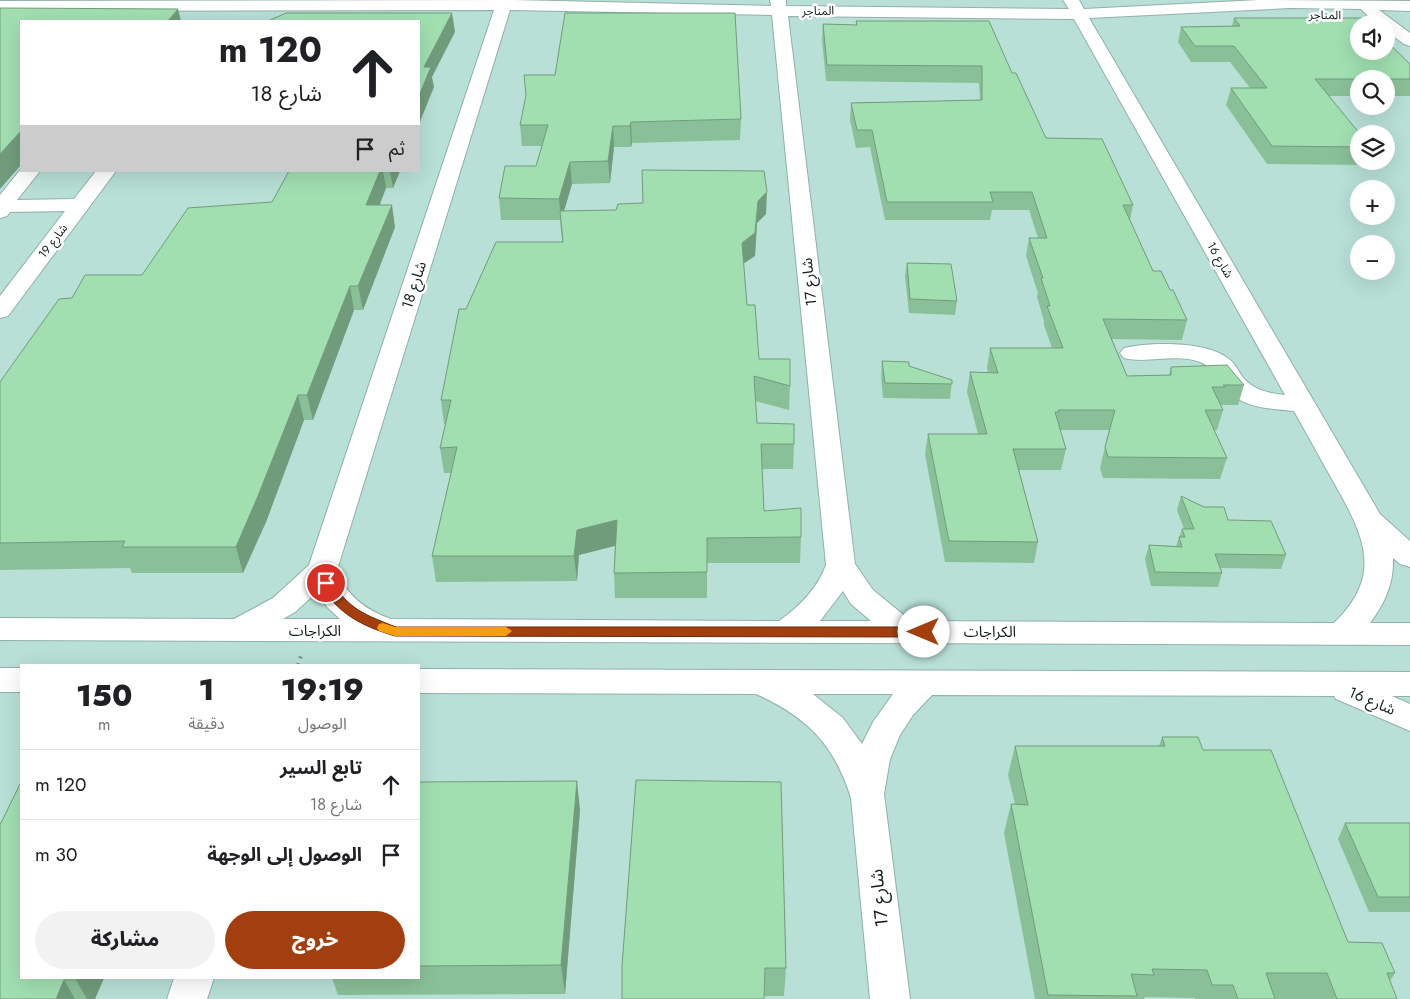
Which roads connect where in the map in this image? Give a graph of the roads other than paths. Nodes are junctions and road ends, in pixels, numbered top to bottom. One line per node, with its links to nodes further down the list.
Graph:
1 (235, 3): 2 (street, المناجر); 3 (street, المناجر); 11 (street)
2 (505, 3): 4 (street, المناجر); 24 (street, شارع 18)
3 (0, 6)
4 (778, 6): 5 (street, المناجر); 23 (street, شارع 17)
5 (1075, 7): 8 (street, المناجر); 20 (street, شارع 16)
6 (1294, 7): 7 (street, المناجر); 8 (street, المناجر); 10 (street, المناجر)
7 (1367, 8): 9 (street, المناجر); 10 (street, المناجر); 13 (street)
8 (1186, 9): 10 (street, المناجر)
9 (1402, 11)
10 (1240, 13)
11 (222, 20)
12 (1395, 35): 13 (street)
13 (1410, 41)
14 (29, 172): 17 (street)
15 (105, 172): 16 (street, شارع 19)
16 (79, 205): 17 (street); 18 (street, شارع 19)
17 (2, 208)
18 (0, 310)
19 (1132, 354): 20 (street)
20 (1303, 404): 21 (street, شارع 16)
21 (1369, 520): 22 (street, شارع 16); 30 (street, شارع 16)
22 (1410, 557)
23 (841, 564): 28 (street, شارع 17); 29 (street, شارع 17)
24 (322, 570): 26 (street, شارع 18); 27 (street)
25 (0, 629): 26 (street, الكراجات)
26 (236, 631): 27 (street, الكراجات)
27 (395, 631): 28 (street, الكراجات)
28 (786, 631): 29 (street, الكراجات)
29 (904, 632): 30 (street, الكراجات)
30 (1342, 633): 31 (street, الكراجات)
31 (1410, 634)
32 (0, 680): 33 (street)
33 (20, 680)
34 (420, 680): 35 (street)
35 (756, 681): 36 (street); 40 (street, شارع 17)
36 (924, 682): 38 (street); 40 (street, شارع 17)
37 (1410, 684): 38 (street)
38 (1334, 685): 39 (street, شارع 16)
39 (1410, 718)
40 (868, 798): 43 (street, شارع 17)
41 (194, 979): 42 (street)
42 (187, 999)
43 (890, 999)

